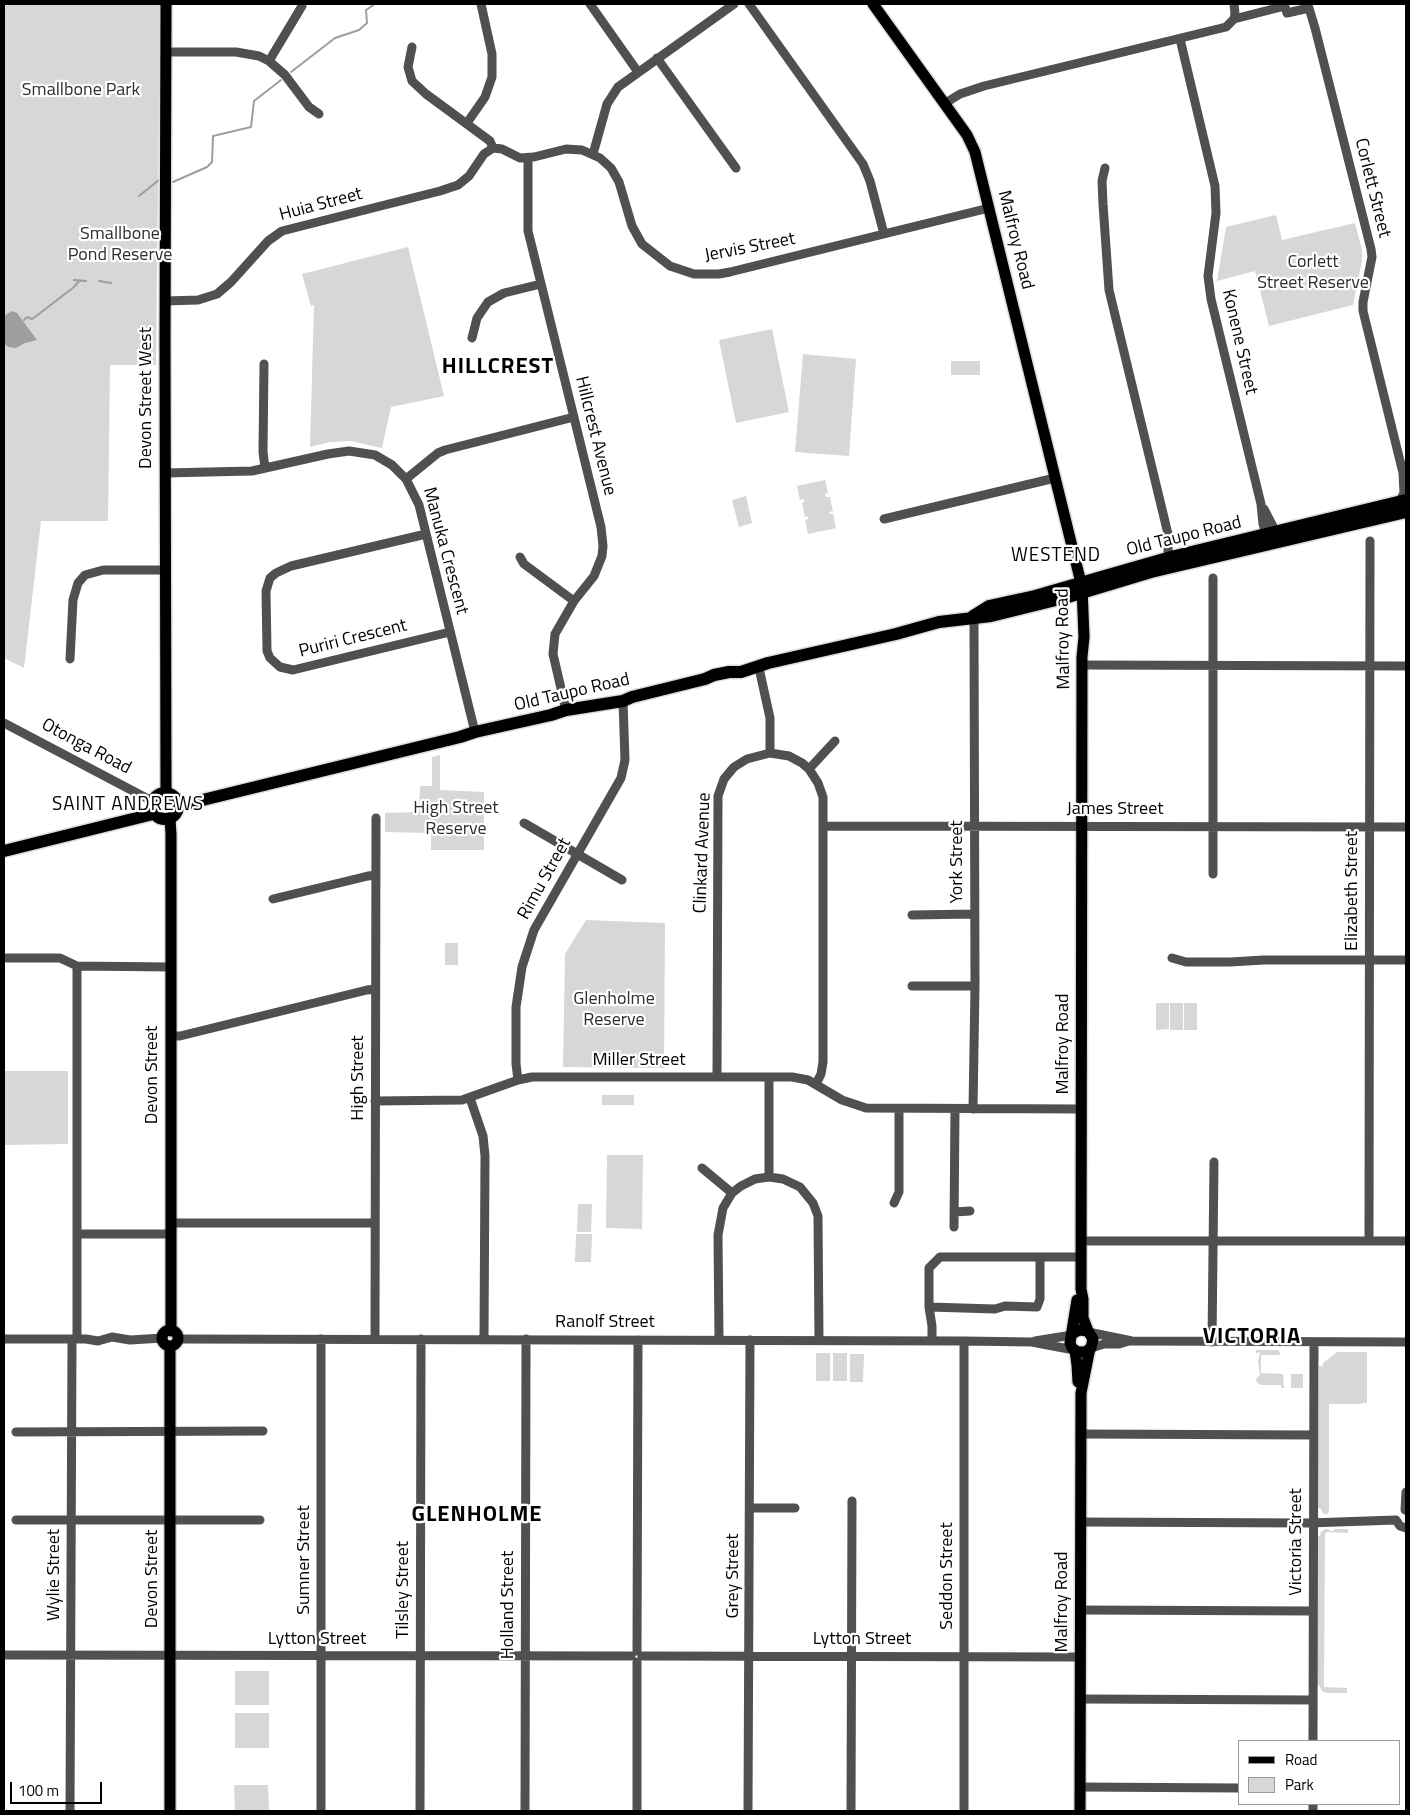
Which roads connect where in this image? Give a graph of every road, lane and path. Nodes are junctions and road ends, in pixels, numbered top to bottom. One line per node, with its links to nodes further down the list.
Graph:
1 (166, 4): 13 (main road, Devon Street West)
2 (481, 4): 19 (street)
3 (590, 4): 16 (street)
4 (734, 4): 14 (street)
5 (749, 4): 26 (street)
6 (873, 4): 17 (main road, Malfroy Road)
7 (1234, 4): 10 (street)
8 (1284, 5): 10 (street); 34 (street, Corlett Street)
9 (302, 6): 15 (street)
10 (1233, 20): 11 (street)
11 (1180, 39): 17 (street); 40 (street, Konene Street)
12 (412, 47): 19 (street)
13 (166, 52): 15 (street); 28 (main road, Devon Street West)
14 (658, 58): 16 (street); 23 (street)
15 (269, 61): 18 (street)
16 (638, 72): 21 (street)
17 (944, 104): 25 (main road, Malfroy Road)
18 (319, 114)
19 (467, 123): 20 (street)
20 (492, 148): 22 (street); 28 (street, Huia Street)
21 (593, 154): 22 (street, Jervis Street); 26 (street, Jervis Street)
22 (528, 158): 27 (street, Hillcrest Avenue)
23 (736, 168)
24 (1105, 168): 43 (street)
25 (989, 208): 26 (street, Jervis Street); 35 (main road, Malfroy Road)
26 (884, 234)
27 (541, 284): 29 (street); 31 (street, Hillcrest Avenue)
28 (165, 301): 33 (main road, Devon Street West)
29 (472, 338)
30 (264, 364): 32 (street)
31 (574, 417): 36 (street); 47 (street, Hillcrest Avenue)
32 (265, 468): 33 (street, Manuka Crescent); 36 (street, Manuka Crescent)
33 (165, 473): 44 (main road, Devon Street West)
34 (1405, 476): 37 (street, Corlett Street)
35 (1055, 478): 38 (street); 46 (main road, Malfroy Road)
36 (406, 479): 39 (street, Manuka Crescent)
37 (1404, 504): 40 (highway, Old Taupo Road)
38 (884, 519)
39 (426, 534): 49 (street, Manuka Crescent); 49 (street, Puriri Crescent)
40 (1271, 537): 43 (highway, Old Taupo Road)
41 (1370, 541): 53 (street, Elizabeth Street)
42 (520, 557): 47 (street)
43 (1177, 559): 46 (highway, Old Taupo Road)
44 (165, 570): 50 (street); 63 (main road, Devon Street West)
45 (1213, 578): 52 (street)
46 (1081, 588): 48 (highway, Old Taupo Road); 51 (main road, Malfroy Road)
47 (574, 602): 57 (street, Hillcrest Avenue)
48 (973, 616): 55 (highway, Old Taupo Road); 70 (street, York Street)
49 (450, 632): 59 (street, Manuka Crescent)
50 (70, 659)
51 (1082, 665): 52 (street); 71 (main road, Malfroy Road)
52 (1213, 665): 53 (street); 72 (street)
53 (1370, 666): 54 (street); 73 (street, Elizabeth Street)
54 (1406, 666)
55 (758, 668): 56 (highway, Old Taupo Road); 61 (street)
56 (623, 701): 57 (highway, Old Taupo Road); 76 (street, Rimu Street)
57 (566, 710): 59 (highway, Old Taupo Road)
58 (4, 722): 65 (street, Otonga Road)
59 (475, 732): 64 (highway, Old Taupo Road)
60 (835, 741): 62 (street)
61 (770, 753): 62 (street, Clinkard Avenue); 93 (street, Clinkard Avenue)
62 (809, 769): 69 (street, Clinkard Avenue)
63 (166, 793): 64 (highway); 65 (highway)
64 (178, 806): 67 (highway)
65 (153, 807): 67 (highway); 75 (highway)
66 (376, 818): 78 (street, High Street)
67 (170, 819): 88 (main road, Devon Street)
68 (524, 823): 76 (street)
69 (824, 826): 70 (street, James Street); 96 (street, Clinkard Avenue)
70 (974, 826): 71 (street, James Street); 82 (street, York Street)
71 (1082, 826): 72 (street, James Street); 102 (main road, Malfroy Road)
72 (1213, 827): 73 (street, James Street); 77 (street)
73 (1370, 827): 74 (street, James Street); 85 (street, Elizabeth Street)
74 (1406, 827)
75 (4, 851)
76 (577, 854): 79 (street); 95 (street, Rimu Street)
77 (1213, 874)
78 (376, 875): 80 (street); 91 (street, High Street)
79 (622, 880)
80 (273, 899)
81 (912, 914): 82 (street)
82 (974, 914): 90 (street, York Street)
83 (4, 958): 87 (street)
84 (1172, 958): 85 (street)
85 (1369, 960): 86 (street); 116 (street, Elizabeth Street)
86 (1406, 960)
87 (77, 966): 88 (street); 113 (street, Wylie Street)
88 (171, 967): 92 (main road, Devon Street)
89 (912, 986): 90 (street)
90 (975, 986): 101 (street, York Street)
91 (375, 989): 92 (street); 98 (street, High Street)
92 (171, 1036): 112 (main road, Devon Street)
93 (717, 1077): 94 (street, Miller Street); 95 (street, Miller Street)
94 (769, 1078): 96 (street, Miller Street); 105 (street)
95 (518, 1080): 97 (street, Miller Street)
96 (816, 1084): 99 (street, Miller Street)
97 (470, 1098): 98 (street, Miller Street); 130 (street)
98 (375, 1101): 110 (street, High Street)
99 (899, 1109): 100 (street, Miller Street); 107 (street)
100 (955, 1109): 101 (street, Miller Street); 109 (street)
101 (973, 1109): 102 (street, Miller Street)
102 (1081, 1109): 114 (main road, Malfroy Road)
103 (1214, 1162): 115 (street)
104 (702, 1168): 106 (street)
105 (769, 1177): 106 (street); 135 (street)
106 (732, 1193): 133 (street)
107 (894, 1203)
108 (970, 1211): 109 (street)
109 (955, 1212): 111 (street)
110 (374, 1223): 112 (street); 128 (street, High Street)
111 (954, 1227)
112 (170, 1229): 113 (street); 126 (main road, Devon Street)
113 (76, 1234): 125 (street, Wylie Street)
114 (1081, 1241): 115 (street); 118 (main road, Malfroy Road)
115 (1212, 1241): 116 (street); 140 (street)
116 (1369, 1241): 117 (street)
117 (1406, 1241)
118 (1081, 1256): 119 (street); 120 (main road, Malfroy Road)
119 (1040, 1257): 121 (street); 121 (street)
120 (1080, 1289): 122 (main road, Malfroy Road); 123 (main road, Malfroy Road)
121 (929, 1307): 136 (street)
122 (1088, 1332): 123 (main road); 138 (street); 143 (main road)
123 (1072, 1335): 139 (street, Ranolf Street); 144 (main road)
124 (4, 1339): 125 (street, Ranolf Street)
125 (74, 1339): 126 (street, Ranolf Street); 148 (street, Wylie Street)
126 (170, 1339): 127 (street, Ranolf Street); 149 (main road, Devon Street)
127 (321, 1339): 128 (street, Ranolf Street); 170 (street, Sumner Street)
128 (375, 1339): 129 (street, Ranolf Street)
129 (421, 1339): 130 (street, Ranolf Street); 171 (street, Tilsley Street)
130 (484, 1340): 131 (street, Ranolf Street)
131 (526, 1340): 132 (street, Ranolf Street); 172 (street, Holland Street)
132 (638, 1340): 133 (street, Ranolf Street); 174 (street)
133 (719, 1340): 134 (street, Ranolf Street)
134 (750, 1340): 135 (street, Ranolf Street); 154 (street, Grey Street)
135 (819, 1340): 136 (street, Ranolf Street)
136 (932, 1340): 137 (street, Ranolf Street)
137 (964, 1340): 139 (street, Ranolf Street); 176 (street, Seddon Street)
138 (1132, 1340): 140 (street); 143 (street)
139 (1032, 1342): 144 (street, Ranolf Street)
140 (1212, 1342): 141 (street)
141 (1314, 1342): 142 (street); 151 (street, Victoria Street)
142 (1406, 1342)
143 (1091, 1348): 144 (main road); 145 (main road, Malfroy Road)
144 (1074, 1350): 145 (main road, Malfroy Road)
145 (1081, 1393): 150 (main road, Malfroy Road)
146 (263, 1431): 149 (street)
147 (16, 1432): 148 (street)
148 (71, 1432): 149 (street); 158 (street, Wylie Street)
149 (171, 1432): 159 (main road, Devon Street)
150 (1081, 1434): 151 (street); 162 (main road, Malfroy Road)
151 (1313, 1434): 163 (street, Victoria Street)
152 (1406, 1492): 156 (street)
153 (852, 1501): 175 (street)
154 (750, 1508): 155 (street); 173 (street, Grey Street)
155 (796, 1508)
156 (1406, 1511): 161 (street)
157 (16, 1520): 158 (street)
158 (71, 1520): 159 (street); 168 (street, Wylie Street)
159 (171, 1520): 160 (street); 169 (main road, Devon Street)
160 (260, 1520)
161 (1396, 1520): 163 (street); 164 (street)
162 (1081, 1522): 163 (street); 165 (main road, Malfroy Road)
163 (1313, 1522): 166 (street, Victoria Street)
164 (1406, 1528)
165 (1080, 1610): 166 (street); 177 (main road, Malfroy Road)
166 (1313, 1611): 179 (street, Victoria Street)
167 (4, 1655): 168 (street, Lytton Street)
168 (71, 1655): 169 (street, Lytton Street); 183 (street, Wylie Street)
169 (170, 1655): 170 (street, Lytton Street); 184 (main road, Devon Street)
170 (321, 1656): 171 (street, Lytton Street); 185 (street, Sumner Street)
171 (420, 1656): 172 (street, Lytton Street); 186 (street, Tilsley Street)
172 (526, 1656): 174 (street, Lytton Street); 187 (street, Holland Street)
173 (749, 1656): 174 (street, Lytton Street); 175 (street, Lytton Street); 189 (street, Grey Street)
174 (637, 1657): 188 (street)
175 (851, 1657): 176 (street, Lytton Street); 190 (street)
176 (964, 1657): 177 (street, Lytton Street); 191 (street, Seddon Street)
177 (1081, 1657): 178 (main road, Malfroy Road)
178 (1080, 1699): 179 (street); 181 (main road, Malfroy Road)
179 (1313, 1700): 180 (street, Victoria Street)
180 (1313, 1740)
181 (1080, 1787): 182 (street); 192 (main road, Malfroy Road)
182 (1238, 1788)
183 (70, 1811)
184 (170, 1811)
185 (321, 1811)
186 (420, 1811)
187 (525, 1811)
188 (637, 1811)
189 (748, 1811)
190 (851, 1811)
191 (964, 1811)
192 (1080, 1811)

